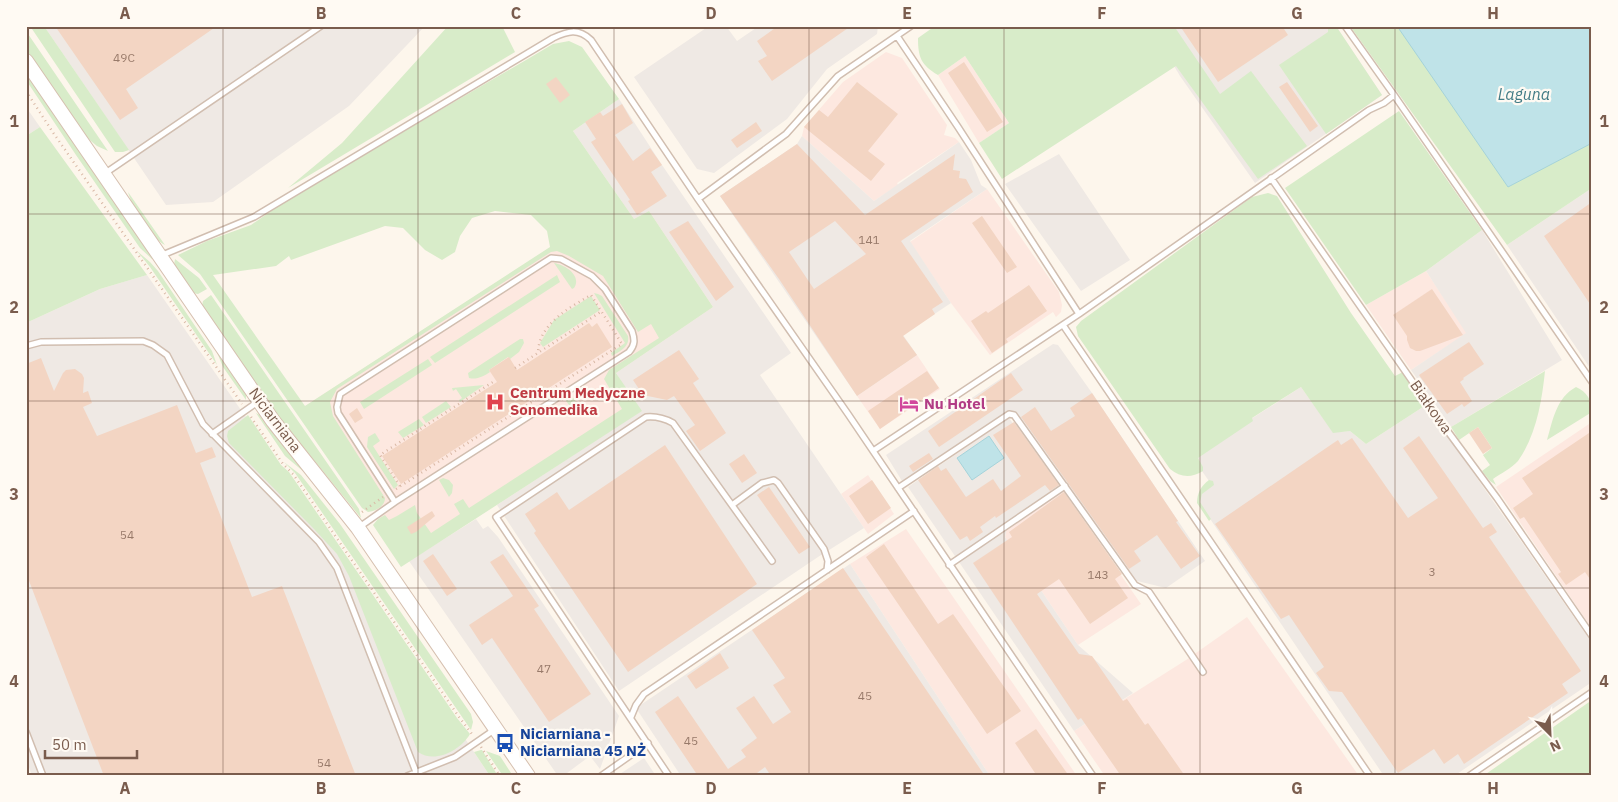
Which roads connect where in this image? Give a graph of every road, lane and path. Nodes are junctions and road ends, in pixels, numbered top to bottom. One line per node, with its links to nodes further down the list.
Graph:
1 (321, 26): 7 (lane)
2 (911, 26): 4 (lane)
3 (1345, 26): 6 (lane)
4 (897, 36): 9 (lane); 12 (lane)
5 (26, 61): 7 (street, Niciarniana)
6 (1394, 95): 8 (lane); 18 (lane)
7 (104, 175): 10 (street, Niciarniana)
8 (1271, 178): 12 (lane); 34 (lane, Białkowa)
9 (698, 199): 10 (lane); 21 (lane)
10 (160, 256): 19 (street, Niciarniana)
11 (602, 311): 15 (path); 15 (path); 22 (path)
12 (1079, 314): 13 (lane)
13 (1063, 325): 21 (lane); 50 (lane)
14 (26, 346): 20 (lane)
15 (538, 354): 16 (path)
16 (515, 368)
17 (496, 380): 22 (path)
18 (1592, 382)
19 (259, 401): 20 (lane); 30 (street, Niciarniana)
20 (212, 434): 42 (lane)
21 (873, 451): 24 (lane)
22 (400, 486): 25 (path)
23 (1065, 486): 24 (lane); 32 (lane); 35 (lane)
24 (898, 488): 28 (lane)
25 (390, 493): 26 (lane); 26 (lane); 29 (path)
26 (395, 502): 30 (lane)
27 (732, 504): 31 (lane); 33 (lane); 37 (lane)
28 (914, 511): 32 (lane); 33 (lane)
29 (362, 512)
30 (358, 528): 38 (street, Niciarniana)
31 (772, 561)
32 (950, 565): 49 (lane)
33 (827, 570): 37 (lane)
34 (1592, 636)
35 (1203, 672)
36 (1592, 692): 51 (lane)
37 (631, 717): 40 (lane)
38 (496, 729): 42 (lane); 46 (street, Niciarniana)
39 (26, 732): 43 (lane)
40 (648, 744): 47 (lane); 48 (lane)
41 (484, 751): 45 (path)
42 (416, 772): 44 (lane)
43 (43, 776)
44 (407, 776)
45 (500, 776)
46 (528, 776)
47 (601, 776)
48 (669, 776)
49 (1093, 776)
50 (1370, 776)
51 (1469, 776)

